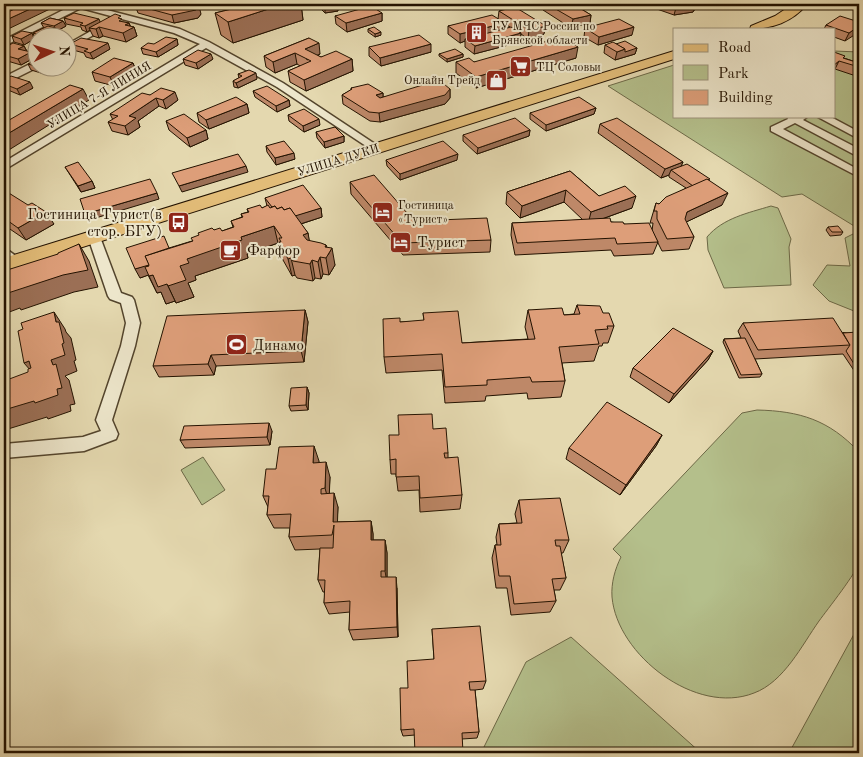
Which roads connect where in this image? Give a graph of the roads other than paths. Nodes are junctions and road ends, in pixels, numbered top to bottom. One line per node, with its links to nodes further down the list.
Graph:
1 (78, 4): 3 (street); 6 (street)
2 (801, 4): 4 (main road)
3 (126, 16): 5 (street); 7 (street)
4 (758, 28)
5 (78, 42)
6 (4, 43)
7 (206, 44): 15 (street); 17 (street, УЛИЦА 7-Я ЛИНИЯ)
8 (673, 55): 15 (main road, УЛИЦА ДУКИ)
9 (28, 68): 10 (street)
10 (4, 81)
11 (794, 118): 18 (street)
12 (798, 118): 16 (street)
13 (825, 118): 14 (street)
14 (859, 136)
15 (376, 148): 19 (main road, УЛИЦА ДУКИ)
16 (859, 153)
17 (4, 167)
18 (859, 174)
19 (94, 237): 20 (main road, УЛИЦА ДУКИ); 21 (street)
20 (7, 260)
21 (4, 451)

